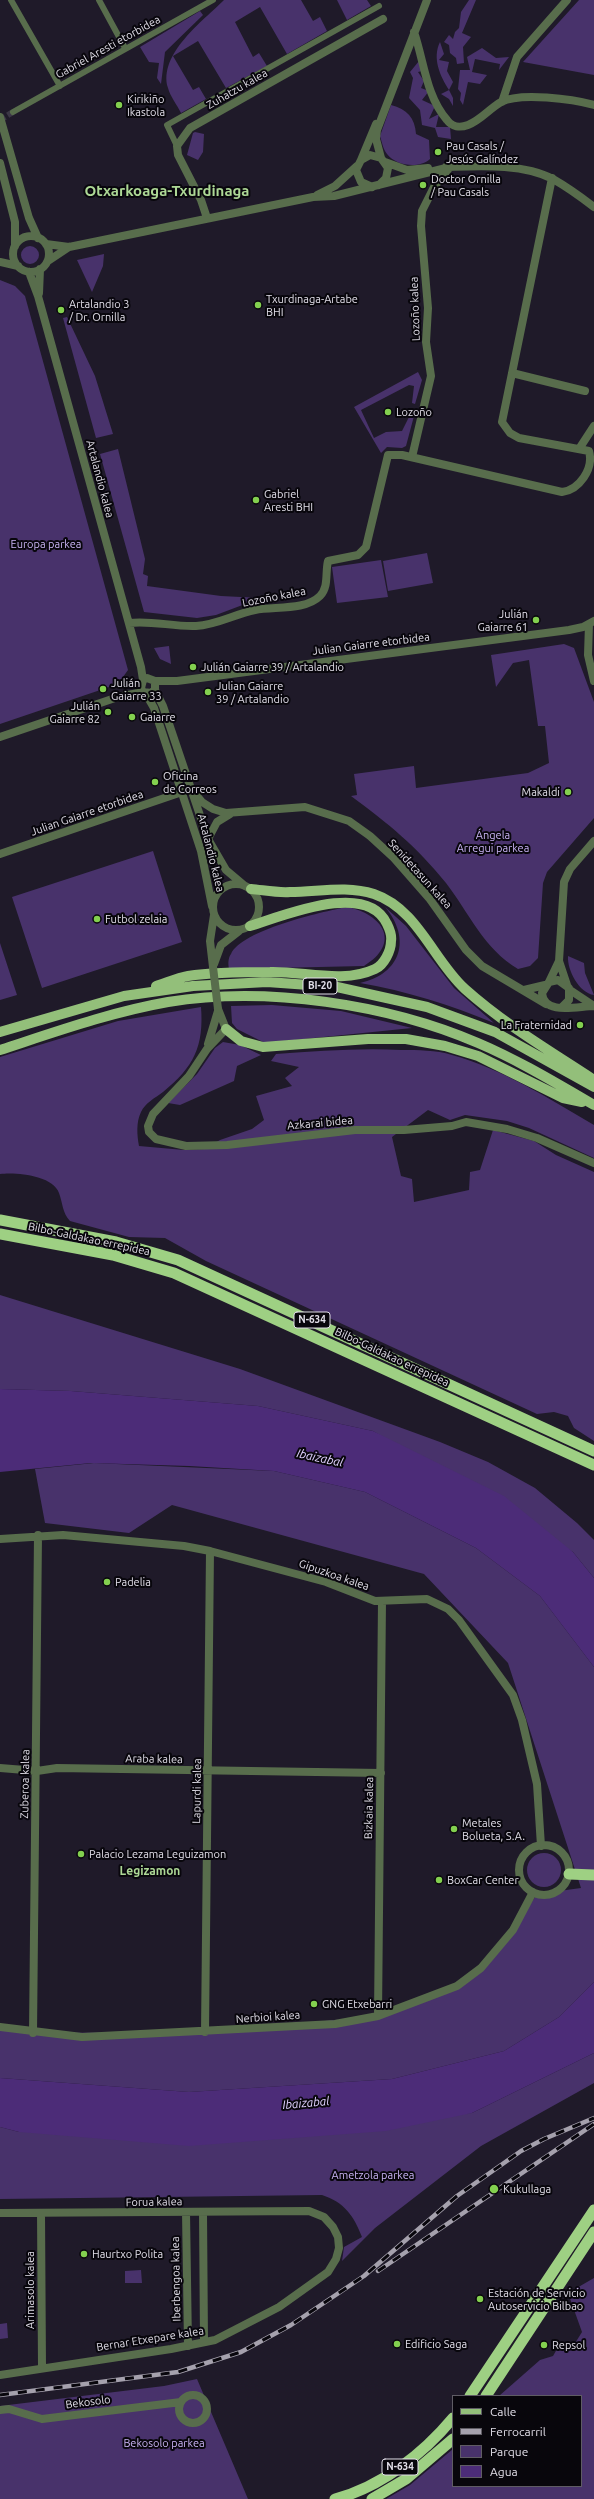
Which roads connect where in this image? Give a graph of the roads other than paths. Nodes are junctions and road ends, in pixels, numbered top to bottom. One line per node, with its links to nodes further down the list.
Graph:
1 (11, 0): 12 (street)
2 (99, 0): 11 (street)
3 (196, 0): 8 (street)
4 (213, 0): 8 (street, Gabriel Aresti etorbidea)
5 (427, 0): 10 (street)
6 (567, 0): 14 (street)
7 (378, 6): 18 (street, Zuhatzu kalea)
8 (200, 7): 11 (street, Gabriel Aresti etorbidea)
9 (382, 19): 18 (street, Zuhatzu kalea)
10 (414, 32): 13 (street); 14 (street)
11 (125, 48): 12 (street, Gabriel Aresti etorbidea)
12 (60, 86): 16 (street, Gabriel Aresti etorbidea)
13 (391, 90): 19 (street); 21 (street)
14 (502, 102): 15 (street)
15 (594, 105)
16 (13, 112)
17 (0, 118): 28 (street)
18 (177, 146): 27 (street)
19 (383, 160): 21 (street); 22 (street); 24 (street)
20 (0, 163): 31 (street)
21 (359, 163): 24 (street); 25 (street)
22 (450, 167): 23 (street); 24 (street); 42 (street, Lozoño kalea)
23 (552, 178): 26 (street); 38 (street, Lozoño kalea)
24 (376, 186): 25 (street)
25 (313, 197): 27 (street)
26 (594, 207)
27 (207, 218): 30 (street)
28 (38, 238): 29 (street); 31 (street)
29 (46, 244): 30 (street); 32 (street)
30 (69, 247): 32 (street)
31 (14, 248): 33 (street); 34 (street)
32 (48, 261): 35 (street)
33 (1, 262): 34 (street)
34 (18, 266): 36 (street)
35 (40, 269): 36 (street); 37 (street, Artalandio kalea)
36 (29, 272): 37 (street, Artalandio kalea)
37 (38, 296): 44 (street, Artalandio kalea)
38 (512, 373): 39 (street); 41 (street, Lozoño kalea)
39 (585, 391)
40 (594, 426): 41 (street)
41 (579, 449): 42 (street, Lozoño kalea)
42 (412, 457): 44 (street, Lozoño kalea)
43 (592, 622): 47 (street, Julian Gaiarre etorbidea); 48 (street)
44 (129, 623): 45 (street, Artalandio kalea)
45 (141, 667): 46 (street, Artalandio kalea); 47 (street, Artalandio kalea)
46 (143, 680): 47 (street, Julian Gaiarre etorbidea); 50 (street, Artalandio kalea)
47 (154, 680): 49 (street)
48 (594, 681)
49 (155, 690): 50 (street); 52 (street, Artalandio kalea)
50 (145, 693): 51 (street); 53 (street, Artalandio kalea)
51 (0, 737)
52 (192, 790): 54 (street); 55 (street, Artalandio kalea)
53 (182, 792): 57 (street, Julian Gaiarre etorbidea); 59 (street, Artalandio kalea)
54 (228, 813): 55 (street); 65 (street, Senidetasun kalea)
55 (208, 839): 58 (street, Artalandio kalea)
56 (594, 841): 61 (street)
57 (0, 854)
58 (248, 887): 59 (street); 60 (street); 75 (main road)
59 (213, 910): 60 (street); 62 (street)
60 (245, 928): 62 (street); 66 (main road)
61 (559, 961): 63 (street); 64 (street)
62 (213, 967): 70 (street, bridge)
63 (547, 984): 64 (street); 65 (street); 67 (street)
64 (568, 988): 68 (street); 69 (street)
65 (524, 990): 67 (street, Senidetasun kalea)
66 (124, 996): 72 (main road, BI-20); 76 (main road, BI-20)
67 (546, 1004): 69 (street)
68 (594, 1006): 69 (street)
69 (562, 1007)
70 (218, 1009): 71 (street); 73 (street)
71 (226, 1029): 73 (street); 77 (main road)
72 (0, 1032)
73 (207, 1049): 78 (street, Azkarai bidea)
74 (0, 1050): 77 (main road, BI-20)
75 (594, 1080)
76 (594, 1087)
77 (594, 1105)
78 (594, 1163)
79 (0, 1216): 81 (highway, N-634)
80 (0, 1220): 81 (highway, N-634)
81 (18, 1224): 85 (highway, Bilbo-Galdakao errepidea / N-634)
82 (0, 1234): 83 (highway, N-634)
83 (16, 1237): 84 (highway, N-634); 86 (highway, Bilbo-Galdakao errepidea / N-634)
84 (0, 1238)
85 (594, 1451)
86 (594, 1466)
87 (38, 1535): 88 (street, Gipuzkoa kalea); 89 (street, Gipuzkoa kalea); 93 (street, Zuberoa kalea)
88 (0, 1539)
89 (210, 1551): 90 (street, Gipuzkoa kalea); 92 (street, Lapurdi kalea)
90 (382, 1601): 94 (street, Bizkaia kalea); 95 (street, Gipuzkoa kalea)
91 (0, 1768): 93 (street, Araba kalea)
92 (208, 1770): 93 (street, Araba kalea); 94 (street, Araba kalea); 101 (street, Lapurdi kalea)
93 (37, 1771): 102 (street, Zuberoa kalea)
94 (381, 1774): 99 (street, Bizkaia kalea)
95 (541, 1846): 96 (street); 98 (street)
96 (569, 1874): 97 (highway); 98 (street)
97 (591, 1875)
98 (533, 1892): 99 (street, Nerbioi kalea)
99 (378, 2016): 101 (street, Nerbioi kalea)
100 (0, 2027): 102 (street, Nerbioi kalea)
101 (205, 2032): 102 (street, Nerbioi kalea)
102 (33, 2033)
103 (594, 2210): 114 (highway)
104 (309, 2211): 106 (street, Forua kalea); 110 (street, Bernar Etxepare kalea)
105 (186, 2212): 106 (street, Forua kalea); 108 (street, Forua kalea); 111 (street, Iberbengoa kalea)
106 (203, 2212): 110 (street)
107 (0, 2213): 108 (street, Forua kalea)
108 (41, 2213): 112 (street, Arimasolo kalea)
109 (594, 2232): 115 (highway)
110 (204, 2342): 111 (street, Bernar Etxepare kalea)
111 (188, 2346): 112 (street, Bernar Etxepare kalea)
112 (42, 2367): 113 (street, Bernar Etxepare kalea)
113 (0, 2375)
114 (471, 2395)
115 (487, 2395)
116 (181, 2402): 117 (street, Bekosolo)
117 (0, 2410)
118 (452, 2419): 120 (highway, N-634)
119 (452, 2440): 121 (highway, N-634)
120 (335, 2499)
121 (372, 2499)

